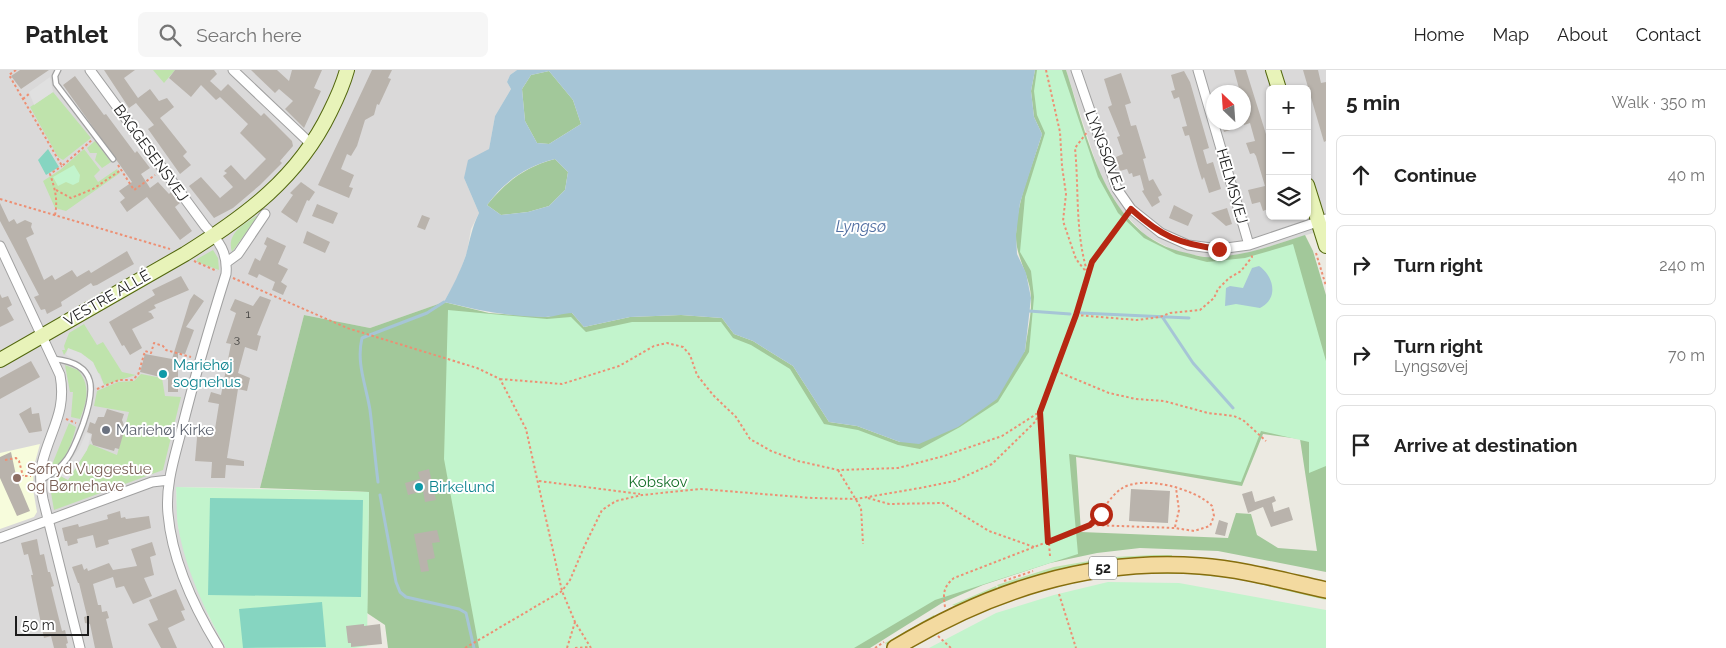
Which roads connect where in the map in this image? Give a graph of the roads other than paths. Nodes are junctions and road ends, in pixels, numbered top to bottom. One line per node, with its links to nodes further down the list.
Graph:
1 (58, 70): 10 (lane)
2 (90, 70): 14 (street, BAGGESENSVEJ)
3 (233, 70): 9 (street)
4 (347, 70): 9 (street, VESTRE ALLÉ)
5 (1076, 70): 15 (street, LYNGSØVEJ)
6 (1198, 70): 15 (street, HELMSVEJ)
7 (1273, 70): 8 (street)
8 (1278, 85)
9 (310, 144): 14 (street, VESTRE ALLÉ)
10 (113, 159)
11 (1311, 195): 13 (street)
12 (265, 214): 18 (street)
13 (1322, 221): 15 (street, LYNGSØVEJ); 17 (street)
14 (214, 236): 18 (street, BAGGESENSVEJ); 19 (street, VESTRE ALLÉ)
15 (1249, 245)
16 (0, 246): 19 (street)
17 (1326, 246)
18 (227, 262): 23 (street)
19 (43, 335): 20 (street); 21 (street, VESTRE ALLÉ)
20 (54, 359): 22 (street); 22 (lane)
21 (0, 360)
22 (41, 480): 24 (street)
23 (169, 480): 24 (street); 28 (street)
24 (48, 520): 25 (street); 27 (street)
25 (0, 538)
26 (1326, 590): 29 (main road, 52)
27 (80, 648)
28 (219, 648)
29 (895, 648)

